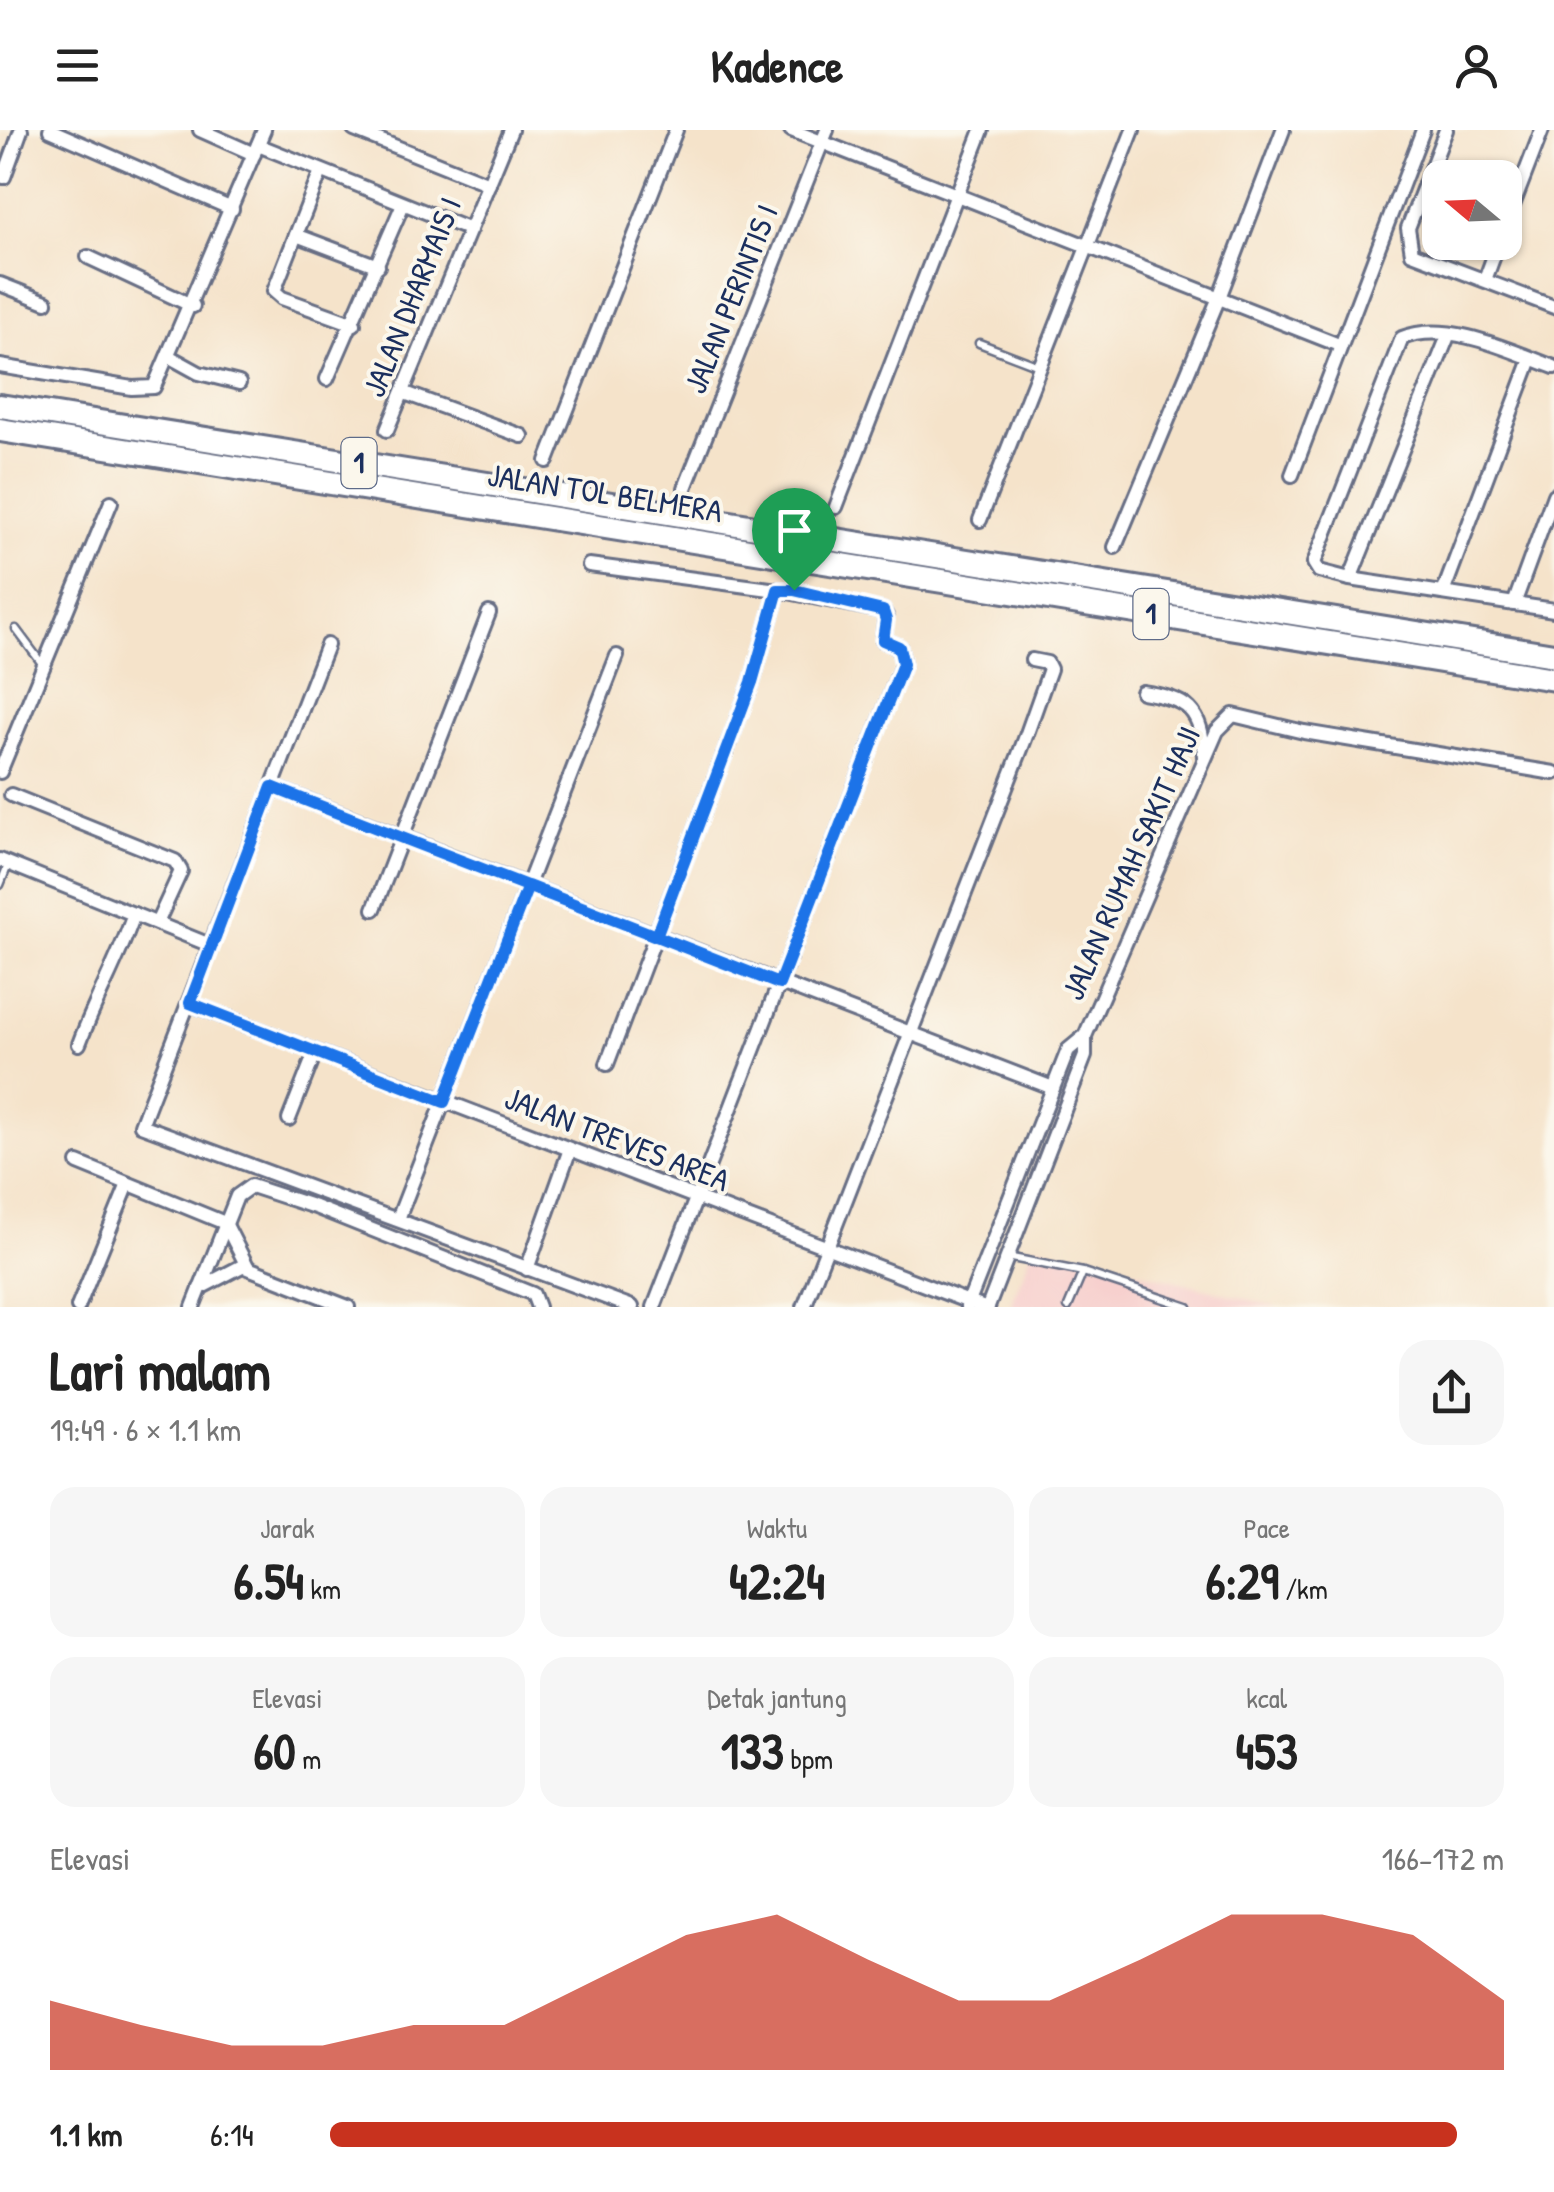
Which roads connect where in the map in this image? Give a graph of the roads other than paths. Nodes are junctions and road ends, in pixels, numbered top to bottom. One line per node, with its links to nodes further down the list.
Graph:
1 (21, 130): 18 (street)
2 (50, 130): 23 (street)
3 (200, 130): 16 (street)
4 (264, 130): 16 (street)
5 (354, 130): 20 (street)
6 (511, 130): 20 (street, JALAN DHARMAIS I)
7 (676, 130): 52 (street)
8 (791, 130): 15 (street)
9 (982, 130): 21 (street)
10 (1133, 130): 26 (street)
11 (1283, 130): 32 (street)
12 (1424, 130): 39 (street)
13 (1446, 130): 30 (street)
14 (1542, 130): 19 (street)
15 (825, 136): 21 (street); 54 (street, JALAN PERINTIS I)
16 (256, 149): 17 (street); 23 (street)
17 (321, 171): 22 (street); 25 (street)
18 (4, 177)
19 (1522, 182)
20 (489, 184): 24 (street, JALAN DHARMAIS I)
21 (957, 196): 26 (street); 57 (street)
22 (402, 204): 24 (street); 29 (street)
23 (232, 209): 34 (street)
24 (470, 230): 47 (street, JALAN DHARMAIS I)
25 (296, 235): 29 (street); 36 (street)
26 (1088, 245): 32 (street); 43 (street)
27 (88, 257): 34 (street)
28 (1492, 260): 30 (street)
29 (378, 266): 36 (street)
30 (1484, 280): 35 (street)
31 (0, 284): 33 (street)
32 (1220, 295): 39 (street); 59 (street)
33 (46, 302)
34 (193, 306): 40 (street)
35 (1554, 307)
36 (354, 324): 45 (street)
37 (1448, 336): 41 (street); 61 (street); 61 (street)
38 (979, 344): 43 (lane)
39 (1339, 346): 53 (street)
40 (170, 357): 42 (street); 46 (street)
41 (1531, 358): 44 (street); 63 (street)
42 (0, 366)
43 (1040, 366): 58 (street)
44 (1554, 367)
45 (328, 379)
46 (239, 383)
47 (404, 393): 50 (street, JALAN DHARMAIS I); 51 (street)
48 (0, 406): 69 (highway, JALAN TOL BELMERA / 1)
49 (0, 430): 73 (highway, JALAN TOL BELMERA / 1)
50 (387, 430)
51 (522, 436)
52 (548, 461)
53 (1292, 475)
54 (685, 488)
55 (1554, 495): 64 (street)
56 (111, 502): 72 (street)
57 (836, 507)
58 (980, 520)
59 (1115, 548)
60 (589, 565): 62 (street)
61 (1350, 579): 63 (street)
62 (778, 590): 87 (street); 89 (street)
63 (1443, 593): 64 (street)
64 (1514, 604): 65 (street)
65 (1554, 610)
66 (489, 613): 80 (street)
67 (16, 629): 72 (lane)
68 (327, 645): 78 (street)
69 (1554, 655)
70 (617, 656): 83 (street)
71 (1032, 660): 91 (street)
72 (43, 666): 76 (street)
73 (1554, 678)
74 (1142, 692): 75 (street)
75 (1204, 760): 77 (street, JALAN RUMAH SAKIT HAJI); 92 (street, JALAN RUMAH SAKIT HAJI)
76 (0, 772)
77 (1554, 773)
78 (272, 787): 80 (street); 88 (street)
79 (12, 795): 86 (street)
80 (398, 837): 83 (street); 84 (street)
81 (4, 862): 82 (lane); 85 (street)
82 (0, 885)
83 (528, 886): 87 (street); 97 (street)
84 (374, 909)
85 (134, 914): 86 (street); 93 (street)
86 (158, 923): 88 (street)
87 (656, 936): 89 (street); 95 (street)
88 (210, 945): 90 (street)
89 (779, 984): 91 (street); 102 (street)
90 (190, 1003): 94 (street, JALAN TREVES AREA); 103 (street)
91 (908, 1030): 96 (street); 105 (street)
92 (1084, 1036): 96 (street, JALAN RUMAH SAKIT HAJI); 107 (street, JALAN RUMAH SAKIT HAJI)
93 (79, 1044)
94 (315, 1052): 97 (street, JALAN TREVES AREA); 98 (street)
95 (607, 1064)
96 (1053, 1088): 106 (street, JALAN RUMAH SAKIT HAJI)
97 (444, 1102): 99 (street, JALAN TREVES AREA); 103 (street)
98 (288, 1119)
99 (568, 1152): 102 (street, JALAN TREVES AREA); 109 (street)
100 (78, 1163): 101 (street)
101 (128, 1184): 104 (street); 113 (street)
102 (699, 1201): 105 (street, JALAN TREVES AREA); 118 (street)
103 (398, 1219): 109 (street)
104 (225, 1223): 108 (street); 111 (street); 116 (street)
105 (825, 1248): 112 (street, JALAN TREVES AREA); 119 (street)
106 (990, 1250): 107 (street); 112 (street, JALAN RUMAH SAKIT HAJI)
107 (1007, 1257): 110 (lane); 112 (street, JALAN RUMAH SAKIT HAJI)
108 (244, 1264): 111 (street); 115 (street)
109 (527, 1269): 117 (street)
110 (1083, 1272): 120 (lane); 121 (lane)
111 (200, 1288): 114 (street)
112 (977, 1306)
113 (78, 1307)
114 (192, 1307)
115 (348, 1307)
116 (538, 1307)
117 (632, 1307)
118 (654, 1307)
119 (804, 1307)
120 (1068, 1307)
121 (1188, 1307)

